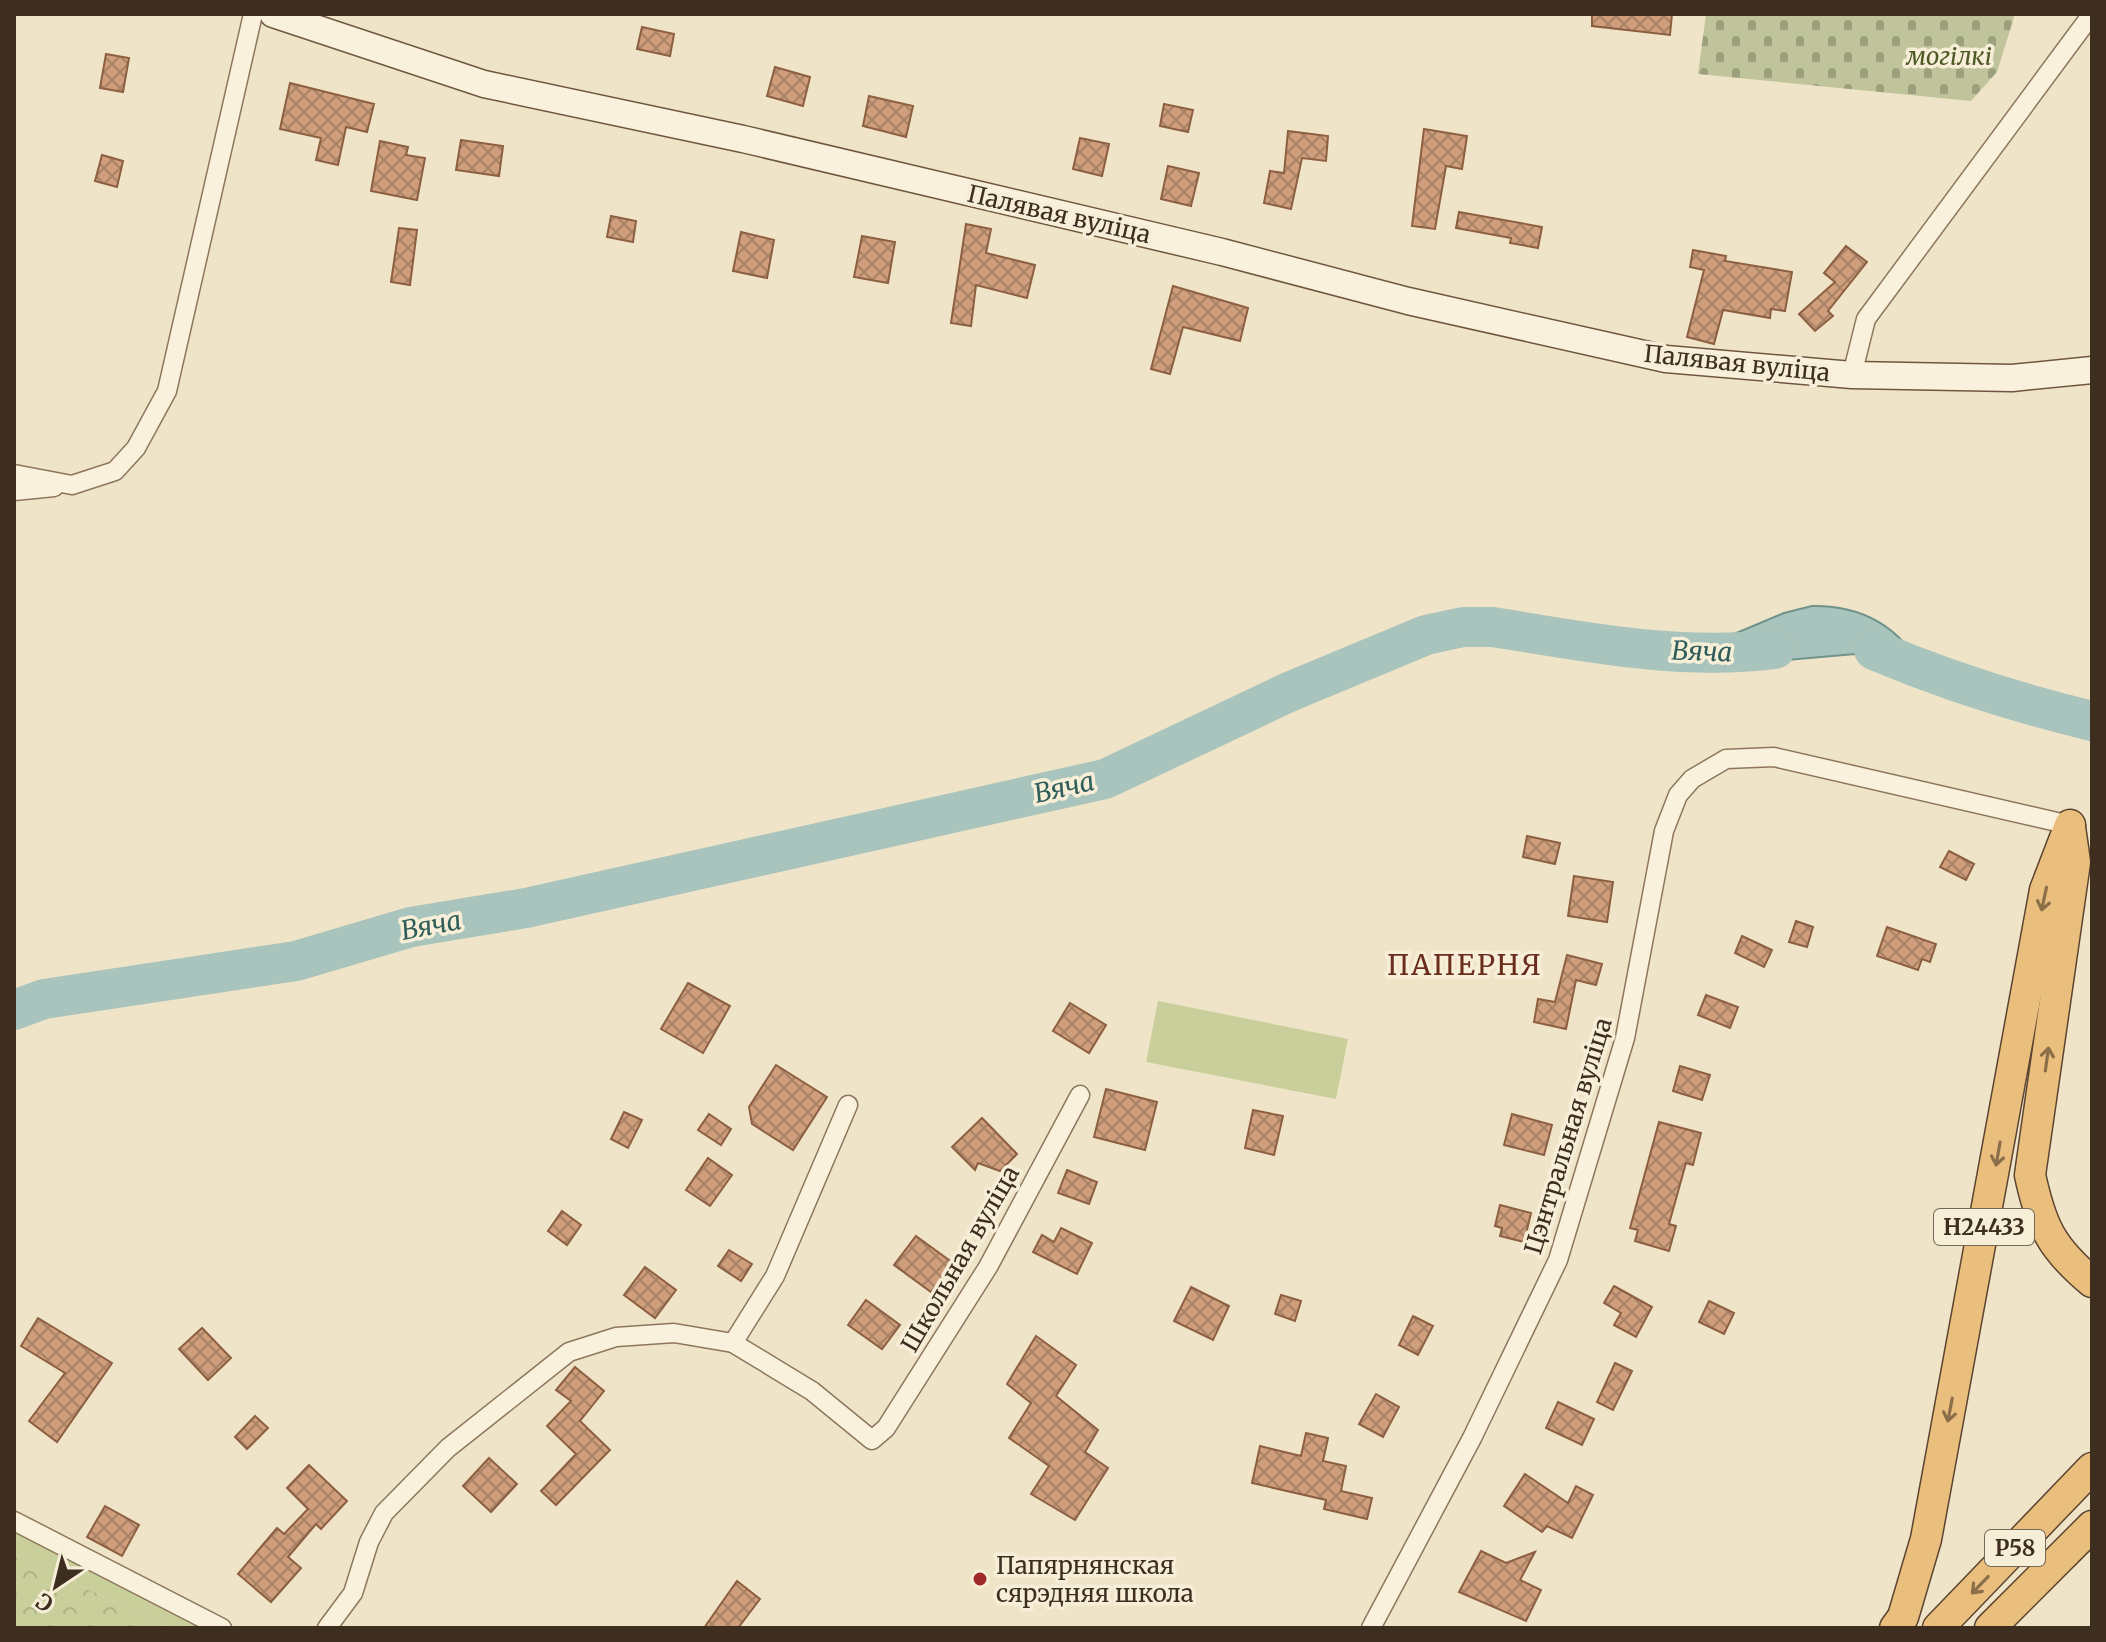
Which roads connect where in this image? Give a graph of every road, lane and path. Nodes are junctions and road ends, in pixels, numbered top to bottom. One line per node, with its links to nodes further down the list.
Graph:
1 (253, 14): 7 (street)
2 (273, 14): 5 (main road, Палявая вуліца)
3 (2092, 14): 5 (street)
4 (2092, 370): 5 (main road, Палявая вуліца)
5 (1852, 375)
6 (14, 474): 7 (street)
7 (72, 485): 8 (street)
8 (14, 491)
9 (2081, 828): 11 (highway, Н24433); 21 (street, Цэнтральная вуліца); 22 (highway, Н24433, one-way to 22)
10 (2092, 888): 11 (highway, Н24433)
11 (2066, 927): 14 (highway, Н24433, one-way to 11)
12 (1080, 1095): 15 (street, Школьная вуліца)
13 (848, 1105): 15 (street)
14 (2092, 1282)
15 (733, 1343): 20 (street)
16 (2092, 1468): 23 (highway, Р58, one-way to 23)
17 (14, 1521): 19 (street)
18 (2092, 1526): 24 (highway, Р58)
19 (222, 1628)
20 (327, 1628)
21 (1371, 1628)
22 (1895, 1628)
23 (1938, 1628)
24 (1990, 1628)

